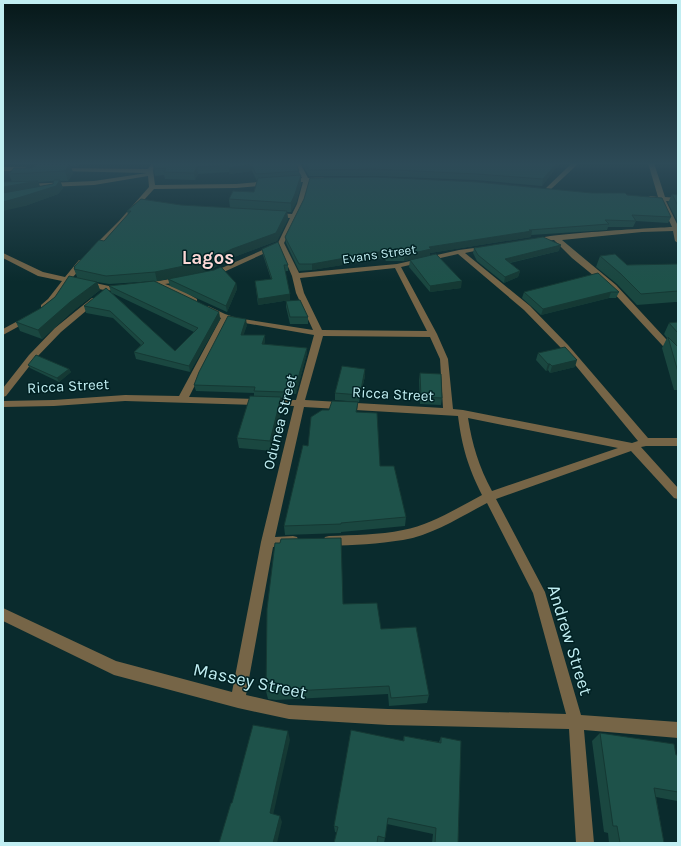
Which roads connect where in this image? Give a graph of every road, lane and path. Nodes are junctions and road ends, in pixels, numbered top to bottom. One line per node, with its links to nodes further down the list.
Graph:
1 (142, 202): 18 (street)
2 (300, 202): 5 (street)
3 (664, 202): 6 (street)
4 (263, 214): 5 (street)
5 (294, 216): 10 (street)
6 (677, 229): 7 (street); 8 (street)
7 (555, 237): 9 (street); 25 (street)
8 (678, 241)
9 (526, 242)
10 (281, 243): 15 (street); 16 (street)
11 (496, 246): 12 (street, Evans Street)
12 (459, 252): 14 (street, Evans Street); 32 (street)
13 (3, 255): 18 (street)
14 (397, 266): 16 (street, Evans Street); 24 (street)
15 (206, 275)
16 (296, 276): 23 (street)
17 (192, 277): 19 (street)
18 (66, 280): 20 (street); 22 (street)
19 (157, 284): 20 (street); 21 (street)
20 (109, 288): 26 (street)
21 (226, 317): 23 (street); 27 (street)
22 (3, 332)
23 (319, 333): 24 (street); 28 (street, Odunea Street)
24 (434, 334): 30 (street)
25 (678, 357)
26 (3, 394)
27 (182, 400): 28 (street, Ricca Street); 29 (street, Ricca Street)
28 (299, 403): 30 (street, Ricca Street); 39 (street, Odunea Street)
29 (3, 404)
30 (448, 412): 31 (street, Ricca Street)
31 (463, 414): 34 (street, Ricca Street); 36 (street, Andrew Street)
32 (645, 442): 33 (street); 34 (street)
33 (678, 442)
34 (634, 447): 35 (street); 36 (street)
35 (678, 495)
36 (490, 496): 38 (street); 42 (street, Andrew Street)
37 (304, 541): 39 (street)
38 (319, 541)
39 (267, 542): 41 (street, Odunea Street)
40 (4, 617): 41 (street, Massey Street)
41 (238, 701): 42 (street, Massey Street)
42 (576, 722): 43 (street, Massey Street); 44 (street, Andrew Street)
43 (678, 730)
44 (585, 843)

